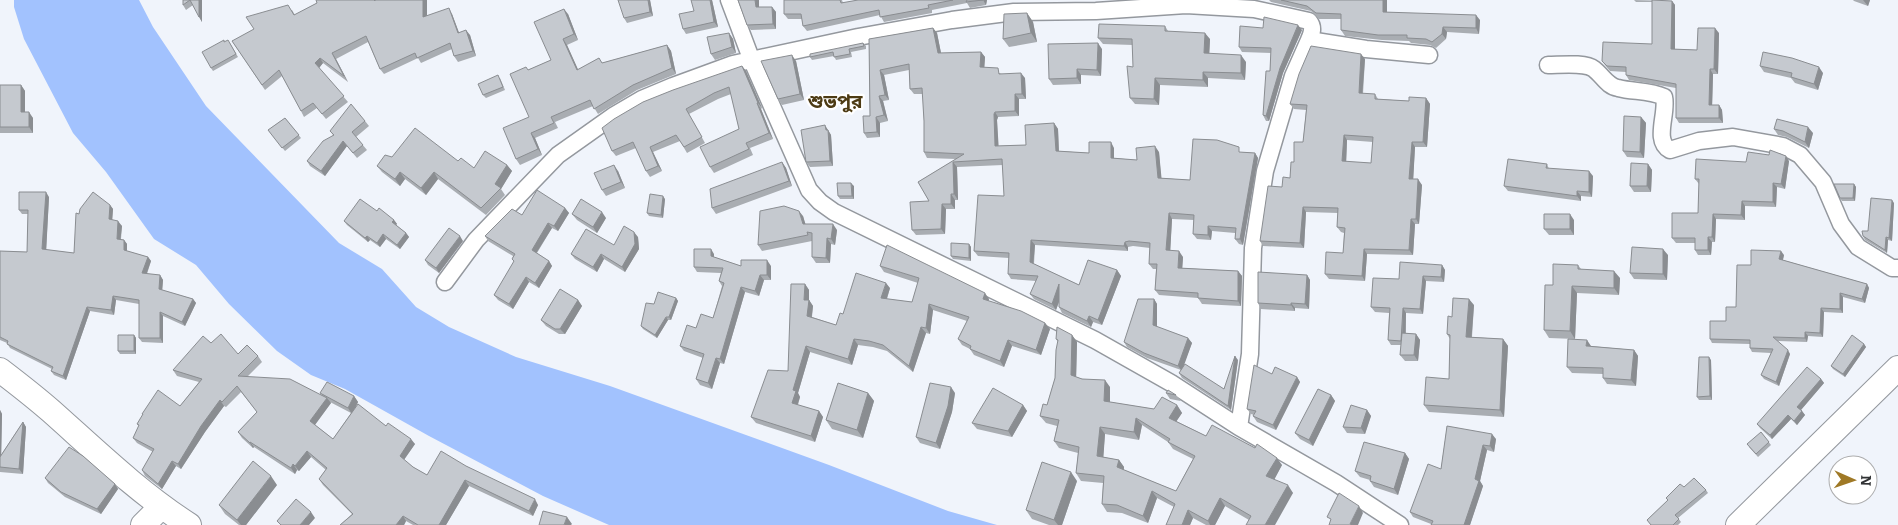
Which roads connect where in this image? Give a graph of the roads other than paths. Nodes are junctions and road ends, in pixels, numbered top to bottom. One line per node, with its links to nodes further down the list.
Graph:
1 (729, 0): 4 (street)
2 (1309, 40): 3 (street); 4 (street); 10 (street)
3 (1430, 55)
4 (752, 61): 7 (street); 10 (street)
5 (1548, 64): 6 (street)
6 (1898, 268)
7 (446, 282)
8 (1898, 368): 15 (street)
9 (0, 370): 11 (street)
10 (1239, 427): 14 (street)
11 (161, 507): 12 (street); 13 (street)
12 (143, 525)
13 (189, 525)
14 (1400, 525)
15 (1738, 525)

